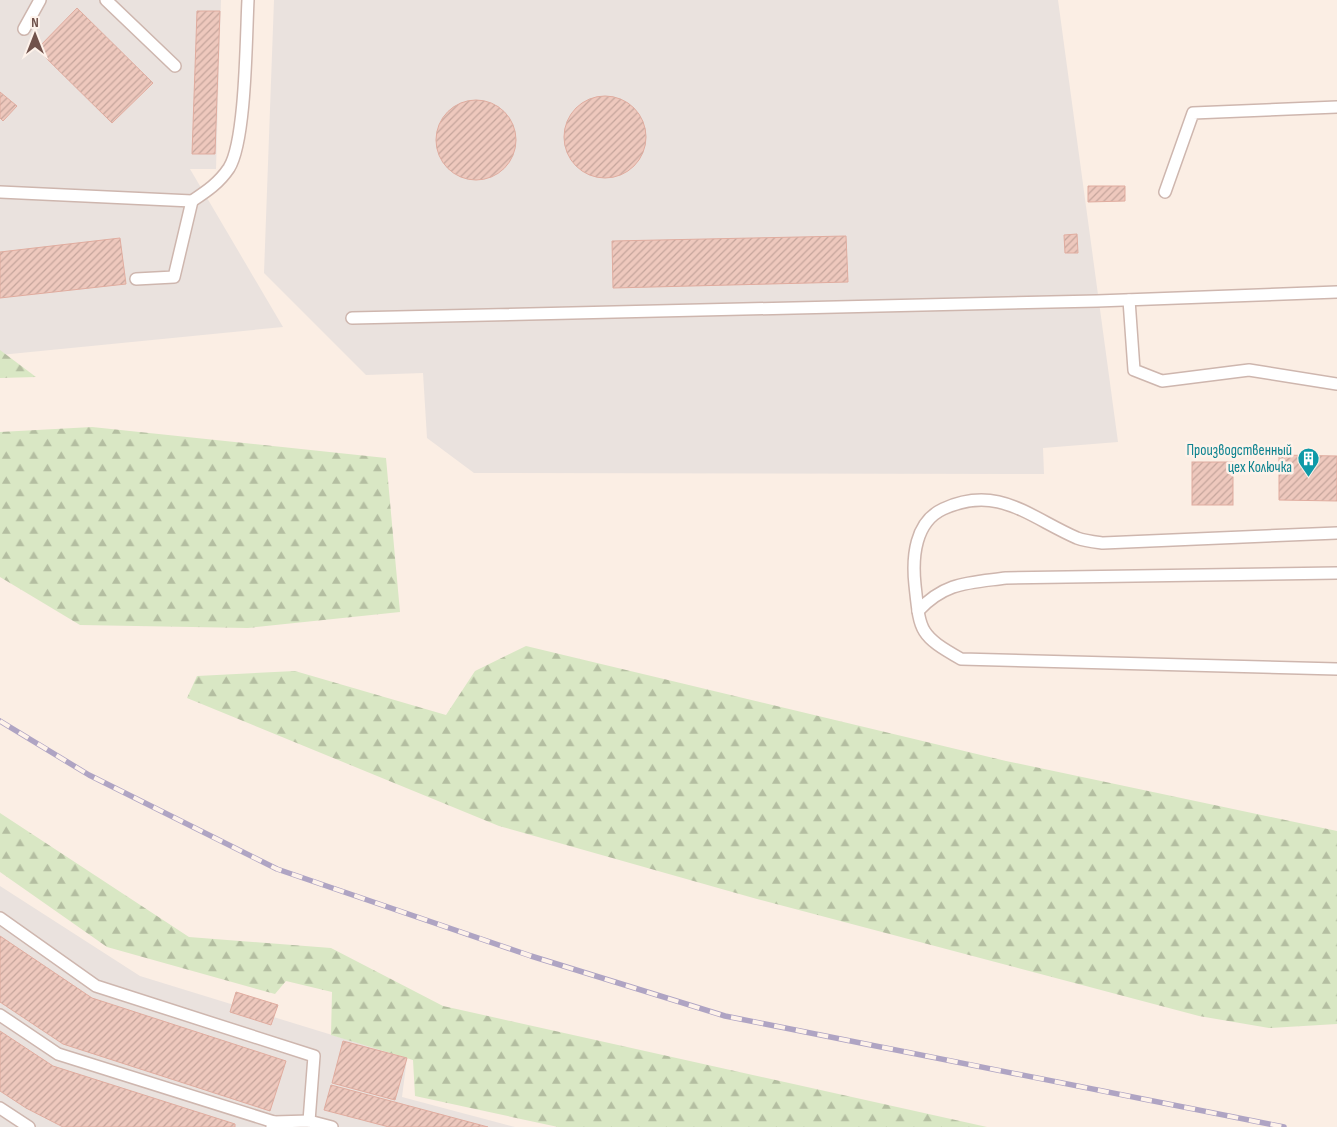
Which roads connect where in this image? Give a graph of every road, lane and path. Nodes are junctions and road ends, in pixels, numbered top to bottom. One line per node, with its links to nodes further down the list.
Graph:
1 (40, 0): 4 (lane)
2 (106, 0): 5 (lane)
3 (248, 0): 9 (lane)
4 (24, 28)
5 (175, 66)
6 (1337, 107): 8 (lane)
7 (0, 192): 9 (lane)
8 (1165, 192)
9 (192, 201): 10 (lane)
10 (136, 279)
11 (1337, 292): 12 (lane)
12 (1129, 300): 13 (lane); 14 (lane)
13 (352, 318)
14 (1337, 384)
15 (1337, 533): 17 (lane)
16 (1337, 573): 17 (lane)
17 (918, 611): 18 (lane)
18 (1337, 669)
19 (0, 918): 22 (lane)
20 (0, 1016): 23 (lane)
21 (0, 1108): 24 (lane)
22 (309, 1122): 23 (lane); 25 (lane)
23 (273, 1124)
24 (30, 1127)
25 (332, 1127)

